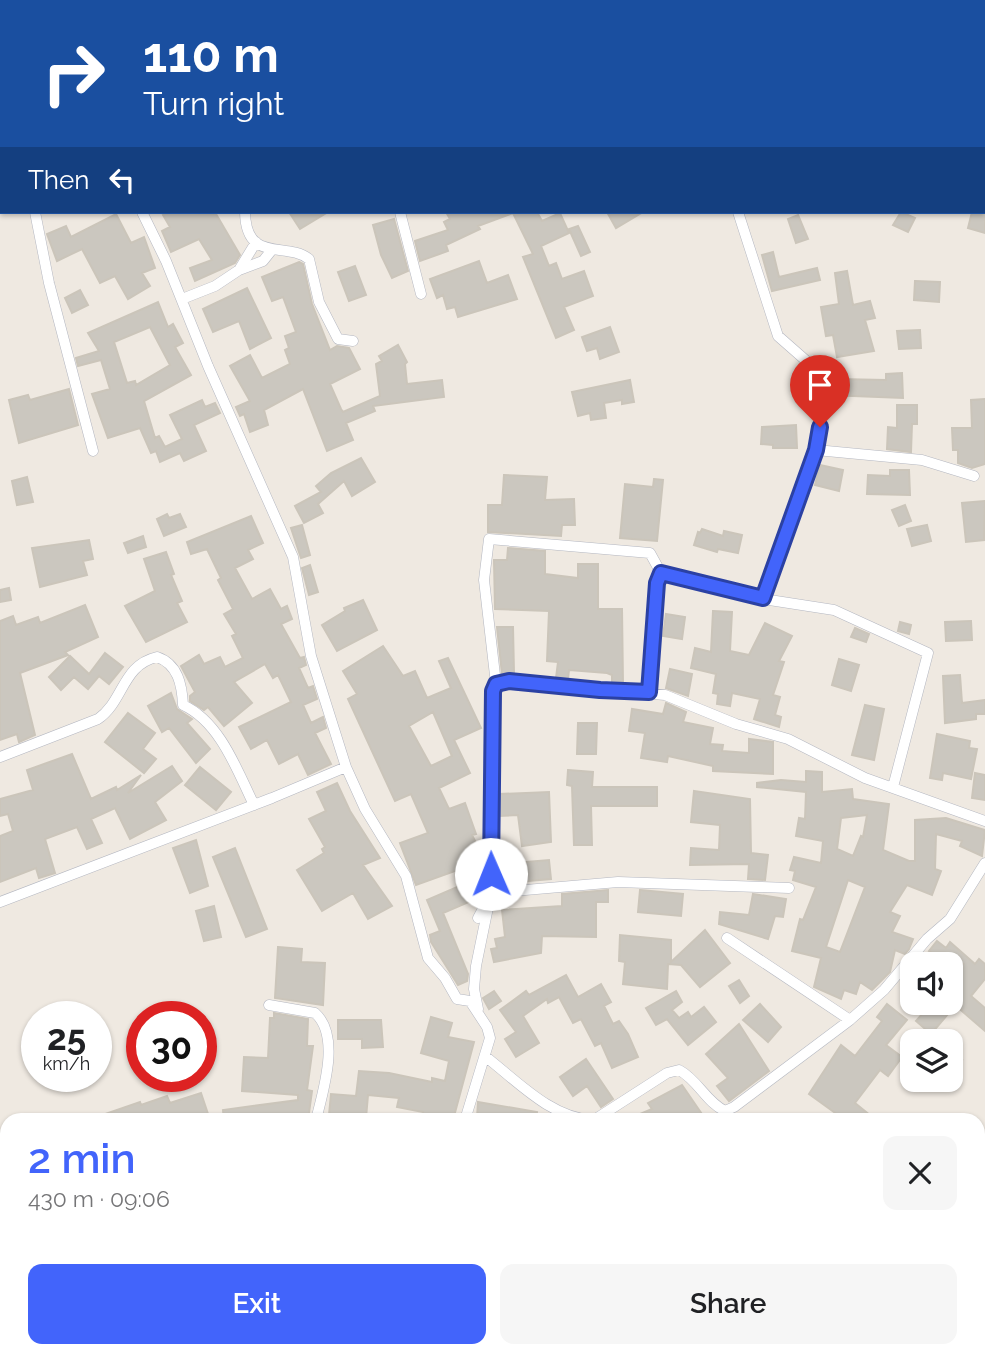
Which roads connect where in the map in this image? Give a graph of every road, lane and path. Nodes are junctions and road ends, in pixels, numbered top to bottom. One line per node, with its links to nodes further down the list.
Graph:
1 (35, 214): 13 (street)
2 (143, 214): 10 (street)
3 (245, 214): 6 (street)
4 (401, 214): 9 (street)
5 (739, 214): 12 (street)
6 (256, 242): 7 (street); 8 (street)
7 (271, 251): 8 (street); 11 (street)
8 (239, 270): 10 (street)
9 (421, 293)
10 (182, 299): 20 (street)
11 (353, 341)
12 (816, 450): 14 (street); 16 (street)
13 (93, 451)
14 (974, 476)
15 (661, 573): 16 (street); 17 (street); 18 (street)
16 (763, 598): 21 (street)
17 (496, 684): 18 (street); 26 (street)
18 (649, 692): 21 (street)
19 (0, 757): 22 (street)
20 (346, 767): 22 (street); 31 (street)
21 (893, 787): 23 (street)
22 (254, 805): 27 (street)
23 (985, 821)
24 (985, 863): 32 (street)
25 (789, 888): 26 (street)
26 (491, 893): 28 (street); 31 (street)
27 (0, 902)
28 (478, 918)
29 (727, 938): 32 (street)
30 (269, 1005): 34 (street)
31 (479, 1013): 33 (street)
32 (850, 1020): 37 (street)
33 (486, 1057): 35 (street); 36 (street)
34 (318, 1113)
35 (467, 1113)
36 (562, 1113)
37 (604, 1113)

